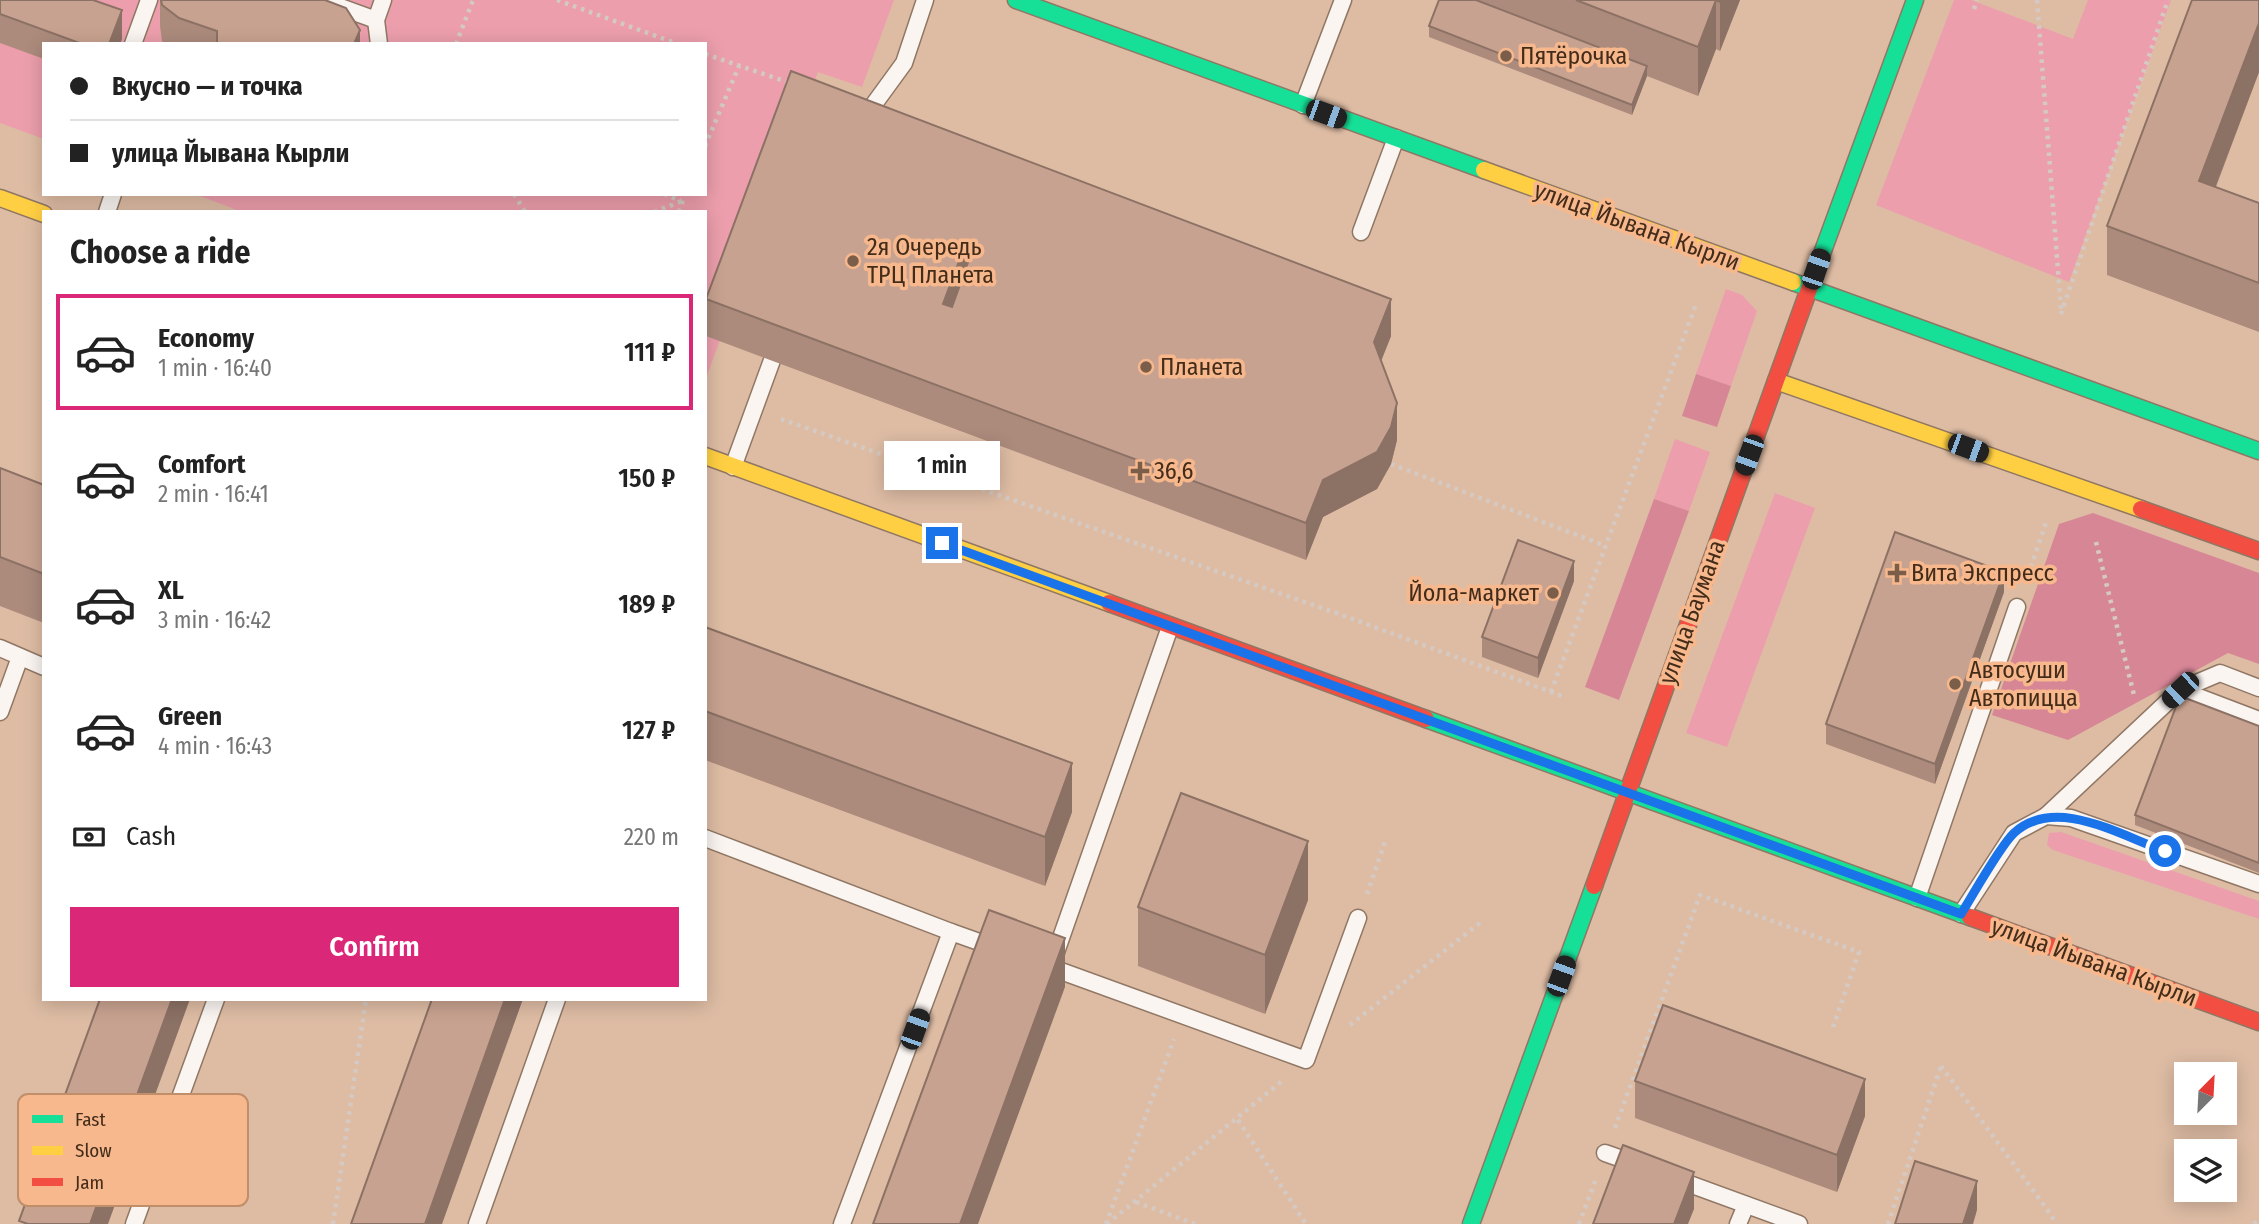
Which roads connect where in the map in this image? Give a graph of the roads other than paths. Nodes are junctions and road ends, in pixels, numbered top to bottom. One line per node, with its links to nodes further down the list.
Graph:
1 (149, 0): 9 (lane)
2 (321, 0): 8 (lane)
3 (383, 0): 8 (lane)
4 (925, 0): 12 (lane)
5 (1016, 0): 11 (main road, улица Йывана Кырли)
6 (1343, 0): 11 (lane)
7 (1915, 0): 17 (main road, улица Баумана)
8 (376, 20): 10 (lane)
9 (133, 42)
10 (379, 42)
11 (1303, 105): 13 (main road, улица Йывана Кырли)
12 (860, 132)
13 (1396, 138): 16 (lane); 17 (main road, улица Йывана Кырли)
14 (0, 198): 15 (main road)
15 (42, 213)
16 (1361, 232)
17 (1809, 289): 19 (main road, улица Баумана); 20 (main road, улица Йывана Кырли)
18 (787, 321): 22 (lane)
19 (1776, 381): 23 (main road); 33 (main road, улица Баумана)
20 (2259, 452)
21 (707, 457): 22 (main road, улица Йывана Кырли)
22 (733, 467): 25 (main road, улица Йывана Кырли)
23 (2259, 551)
24 (2017, 607): 37 (lane)
25 (1170, 627): 33 (main road, улица Йывана Кырли); 41 (lane)
26 (0, 648): 27 (lane)
27 (20, 657): 28 (lane); 31 (lane)
28 (42, 666)
29 (2259, 688): 30 (lane)
30 (2180, 690): 32 (lane); 34 (lane)
31 (0, 712)
32 (2259, 720)
33 (1627, 794): 37 (main road, улица Йывана Кырли); 52 (main road, улица Баумана)
34 (2046, 816): 36 (lane); 38 (lane)
35 (707, 839): 40 (lane)
36 (2259, 884)
37 (1917, 898): 38 (main road, улица Йывана Кырли)
38 (1961, 914): 44 (main road, улица Йывана Кырли)
39 (1358, 918): 41 (lane)
40 (951, 932): 41 (lane); 51 (lane)
41 (1051, 968)
42 (215, 1001): 45 (lane)
43 (556, 1001): 50 (lane)
44 (2259, 1022)
45 (181, 1094)
46 (1605, 1153): 47 (lane)
47 (1746, 1205): 53 (lane); 54 (lane)
48 (141, 1206): 49 (lane)
49 (134, 1224)
50 (477, 1224)
51 (842, 1224)
52 (1471, 1224)
53 (1738, 1224)
54 (1798, 1224)

